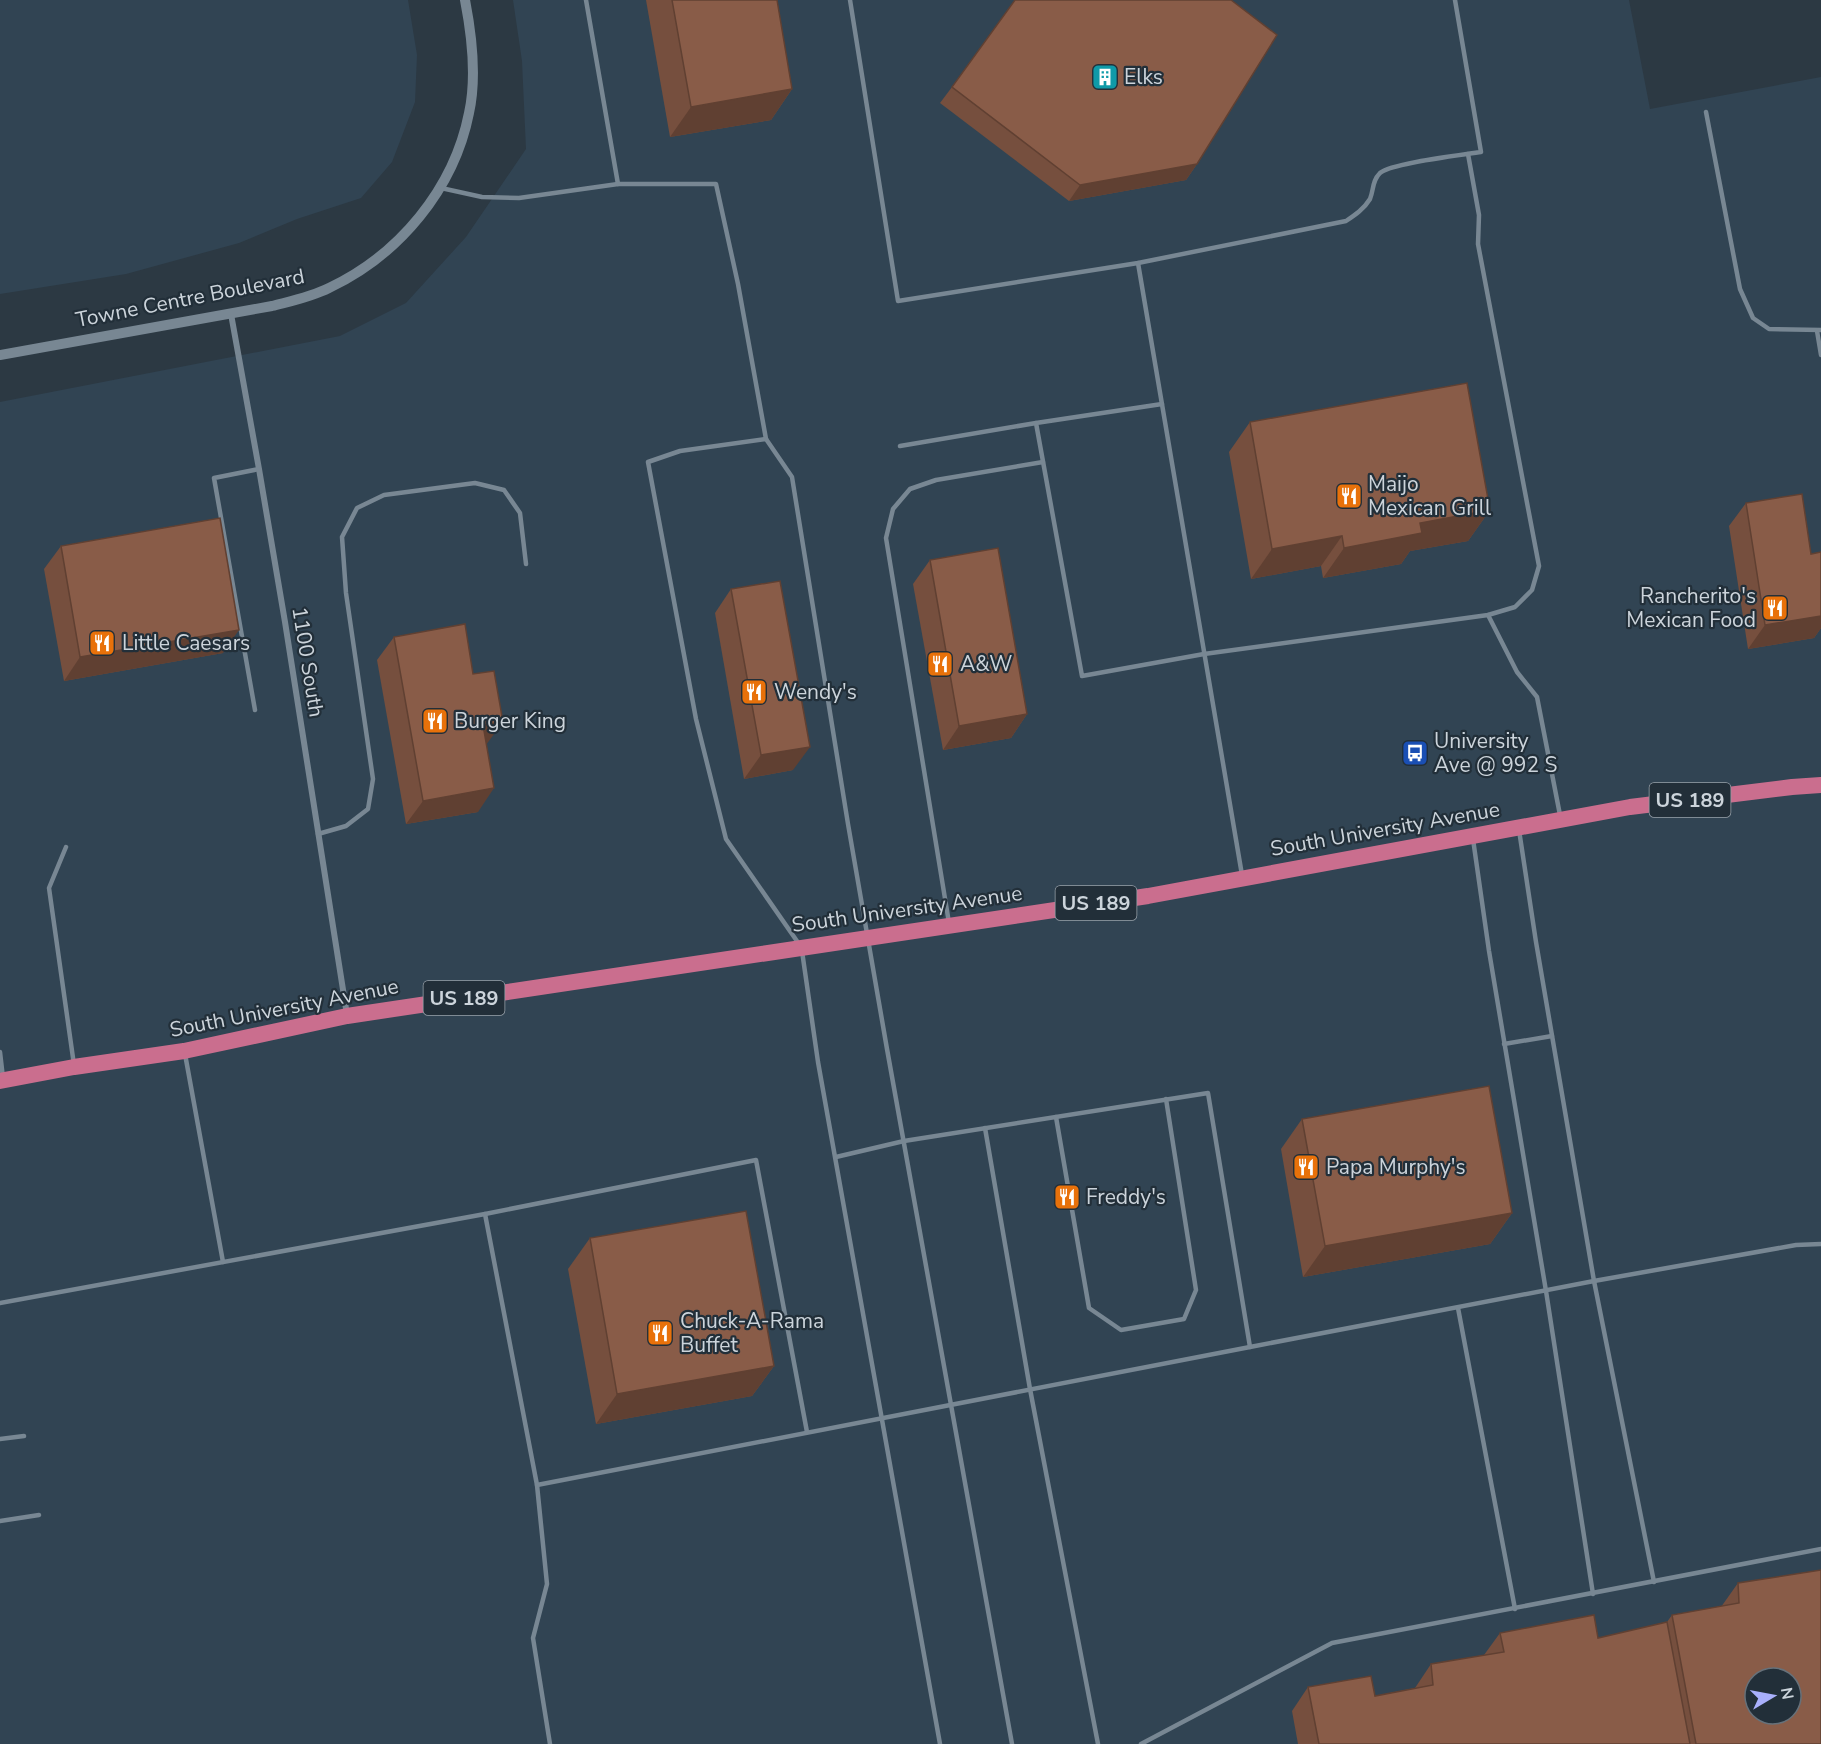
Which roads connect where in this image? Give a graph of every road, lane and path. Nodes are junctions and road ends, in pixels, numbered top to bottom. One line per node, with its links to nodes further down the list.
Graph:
1 (465, 0): 8 (street, Towne Centre Boulevard)
2 (586, 0): 7 (lane)
3 (850, 0): 9 (lane)
4 (1455, 0): 6 (lane)
5 (1706, 112): 11 (lane)
6 (1468, 154): 9 (lane); 21 (lane)
7 (618, 184): 8 (lane); 16 (lane)
8 (441, 188): 10 (street, Towne Centre Boulevard)
9 (1138, 263): 14 (lane)
10 (231, 314): 12 (street, Towne Centre Boulevard); 19 (street, 1100 South)
11 (1819, 331): 13 (lane)
12 (0, 355)
13 (1821, 356)
14 (1162, 404): 15 (lane); 22 (lane)
15 (1036, 423): 17 (lane); 18 (lane)
16 (766, 439): 32 (lane); 33 (lane)
17 (900, 446)
18 (1043, 462): 22 (lane); 31 (lane)
19 (259, 469): 23 (lane); 27 (street, 1100 South)
20 (526, 564): 27 (lane)
21 (1488, 615): 22 (lane); 25 (lane)
22 (1204, 654): 30 (lane)
23 (255, 710)
24 (1821, 785): 25 (highway, South University Avenue / US 189)
25 (1561, 820): 26 (highway, South University Avenue / US 189)
26 (1519, 828): 28 (highway, South University Avenue / US 189); 35 (lane)
27 (318, 834): 34 (street, 1100 South)
28 (1473, 836): 30 (highway, South University Avenue / US 189); 36 (lane)
29 (66, 847): 39 (lane)
30 (1242, 878): 31 (highway, South University Avenue / US 189)
31 (950, 925): 32 (highway, South University Avenue / US 189)
32 (868, 938): 33 (highway, South University Avenue / US 189); 44 (lane)
33 (801, 947): 34 (highway, South University Avenue / US 189); 45 (lane)
34 (347, 1016): 37 (highway, South University Avenue / US 189)
35 (1552, 1036): 36 (lane); 49 (lane)
36 (1504, 1044): 50 (lane)
37 (184, 1051): 39 (highway, South University Avenue / US 189); 48 (lane)
38 (0, 1052): 40 (lane)
39 (74, 1067): 40 (highway, South University Avenue / US 189)
40 (2, 1081)
41 (1166, 1099): 42 (lane); 42 (lane); 53 (lane)
42 (1056, 1117): 43 (lane)
43 (985, 1128): 44 (lane); 54 (lane)
44 (903, 1141): 45 (lane); 55 (lane)
45 (836, 1157): 56 (lane)
46 (485, 1214): 48 (lane); 57 (lane); 60 (lane)
47 (1821, 1244): 49 (lane)
48 (223, 1262): 51 (lane)
49 (1594, 1281): 50 (lane); 64 (lane)
50 (1545, 1291): 52 (lane); 65 (lane)
51 (0, 1303)
52 (1458, 1308): 53 (lane); 66 (lane)
53 (1250, 1347): 54 (lane)
54 (1030, 1389): 55 (lane); 70 (lane)
55 (952, 1404): 56 (lane); 69 (lane)
56 (883, 1417): 57 (lane); 68 (lane)
57 (807, 1432): 60 (lane)
58 (24, 1436): 59 (lane)
59 (0, 1439)
60 (537, 1485): 67 (lane)
61 (39, 1515): 62 (lane)
62 (0, 1521)
63 (1821, 1550): 64 (lane)
64 (1654, 1582): 65 (lane)
65 (1593, 1594): 66 (lane)
66 (1515, 1609): 71 (lane)
67 (550, 1744)
68 (940, 1744)
69 (1012, 1744)
70 (1098, 1744)
71 (1141, 1744)

